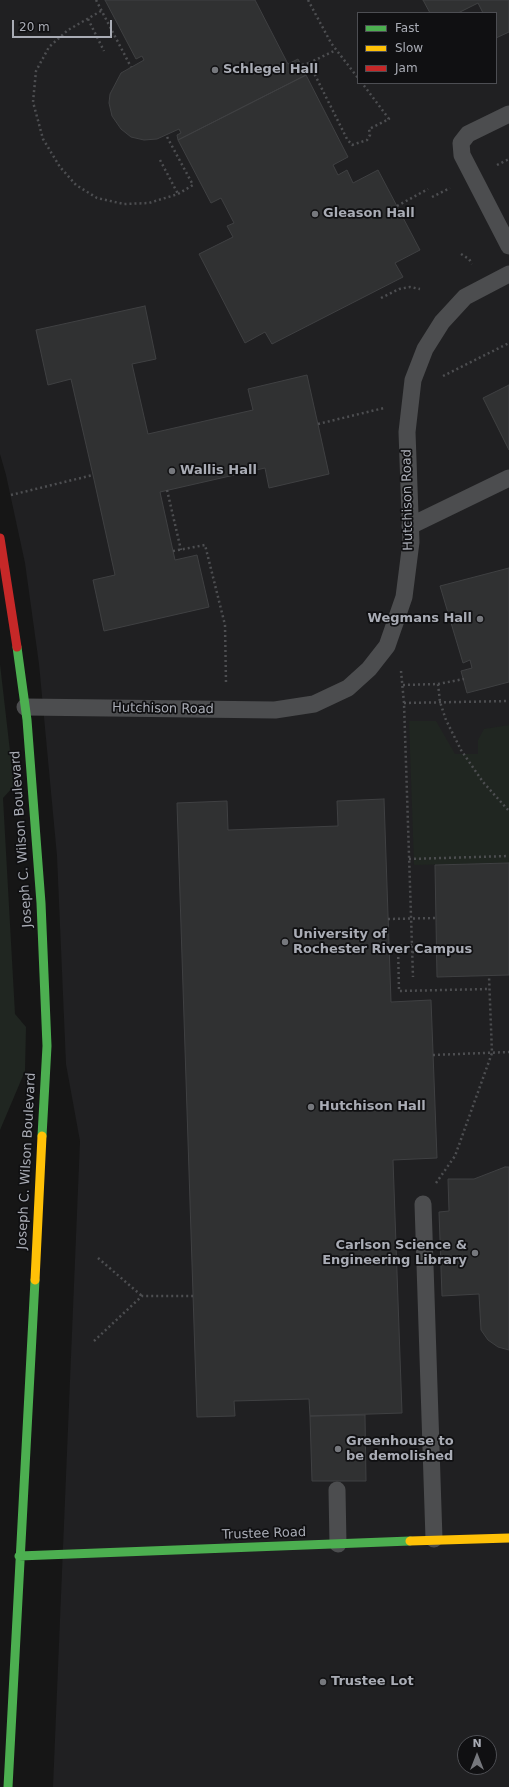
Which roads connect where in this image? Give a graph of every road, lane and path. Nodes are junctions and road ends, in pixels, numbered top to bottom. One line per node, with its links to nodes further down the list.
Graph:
1 (96, 0): 3 (path)
2 (308, 0): 5 (path)
3 (101, 11): 4 (path); 9 (path)
4 (88, 19): 6 (path); 17 (path)
5 (336, 50): 7 (path); 10 (path)
6 (104, 51)
7 (309, 63): 8 (path); 11 (path)
8 (302, 65)
9 (131, 67)
10 (357, 77)
11 (363, 84)
12 (509, 114): 20 (lane)
13 (166, 135): 17 (path)
14 (160, 160): 17 (path)
15 (454, 186): 18 (path)
16 (428, 189): 19 (path)
17 (178, 194)
18 (432, 197)
19 (397, 206)
20 (509, 246)
21 (509, 274): 32 (lane, Hutchison Road)
22 (420, 289): 23 (path)
23 (381, 298)
24 (509, 343): 25 (path)
25 (442, 376)
26 (386, 407): 27 (path)
27 (318, 424)
28 (93, 475): 31 (path)
29 (509, 478): 32 (lane)
30 (167, 490): 34 (path)
31 (11, 495)
32 (410, 526): 44 (lane, Hutchison Road)
33 (0, 538): 44 (street, Joseph C. Wilson Boulevard)
34 (181, 550): 35 (path); 40 (path)
35 (173, 552)
36 (401, 670): 39 (path)
37 (464, 679): 38 (path)
38 (438, 684): 39 (path); 42 (path)
39 (403, 685): 43 (path)
40 (226, 689)
41 (509, 701): 42 (path)
42 (440, 702): 43 (path); 45 (path)
43 (404, 703): 47 (path)
44 (24, 707): 68 (street, Joseph C. Wilson Boulevard)
45 (509, 811)
46 (509, 856): 47 (path)
47 (409, 859): 50 (path)
48 (436, 918): 49 (path, bridge)
49 (388, 919)
50 (412, 945): 51 (path); 55 (path)
51 (412, 952): 52 (path); 54 (path)
52 (437, 952)
53 (489, 976): 55 (path)
54 (413, 977)
55 (489, 989): 57 (path)
56 (509, 1052): 57 (path)
57 (492, 1053): 58 (path); 59 (path)
58 (433, 1055)
59 (423, 1204): 66 (lane)
60 (98, 1258): 61 (path)
61 (142, 1296): 62 (path); 63 (path)
62 (193, 1296)
63 (94, 1341)
64 (337, 1490): 67 (lane)
65 (509, 1538): 66 (street, Trustee Road)
66 (434, 1539): 67 (street, Trustee Road)
67 (338, 1544): 68 (street, Trustee Road)
68 (19, 1556): 69 (street, Joseph C. Wilson Boulevard)
69 (8, 1787)

